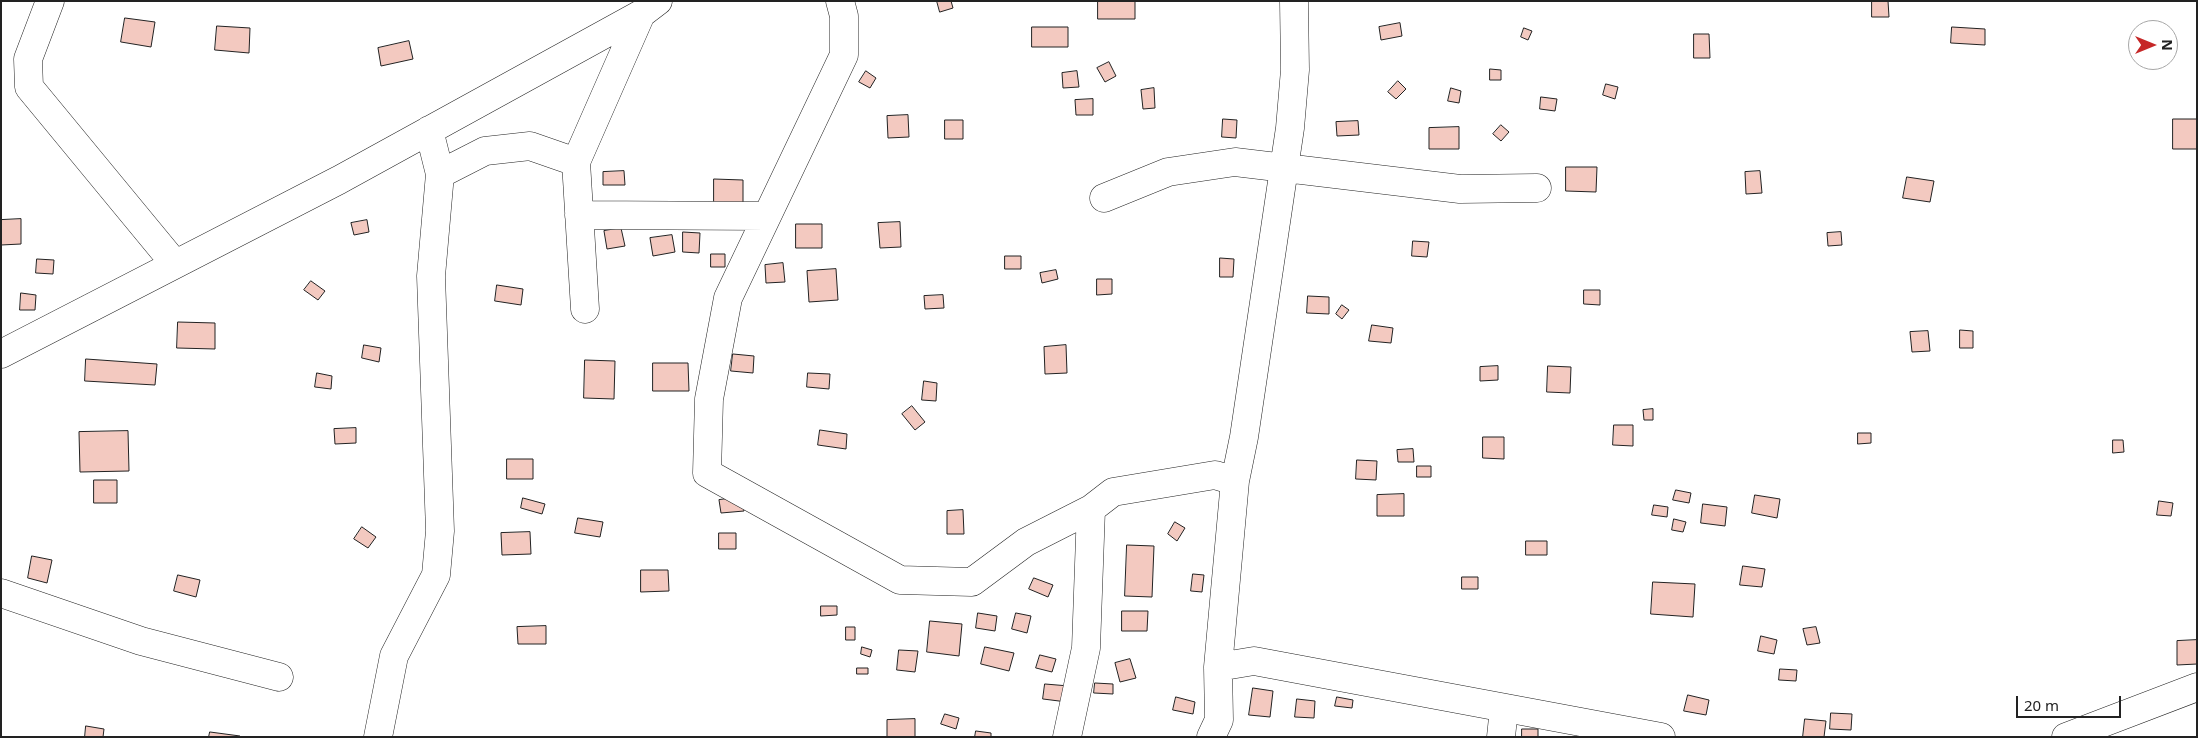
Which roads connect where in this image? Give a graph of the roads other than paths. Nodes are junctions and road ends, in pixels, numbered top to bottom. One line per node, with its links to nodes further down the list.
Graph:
1 (50, 1): 13 (street)
2 (840, 1): 12 (street)
3 (1294, 1): 7 (street)
4 (650, 8): 5 (street); 6 (street)
5 (429, 130): 8 (street); 13 (street)
6 (576, 162): 8 (street); 11 (street)
7 (1284, 168): 9 (street); 10 (street); 16 (street)
8 (440, 174): 23 (street)
9 (1537, 188)
10 (1104, 198)
11 (579, 215): 12 (street); 14 (street)
12 (767, 216): 17 (street)
13 (175, 264): 15 (street)
14 (585, 309)
15 (1, 354)
16 (1235, 481): 17 (street); 19 (street)
17 (1091, 509): 24 (street)
18 (1, 593): 20 (street)
19 (1218, 667): 22 (street); 25 (street)
20 (279, 676)
21 (2197, 687): 28 (street)
22 (1504, 708): 26 (street); 27 (street)
23 (378, 737)
24 (1067, 737)
25 (1211, 737)
26 (1501, 737)
27 (1661, 737)
28 (2066, 737)

